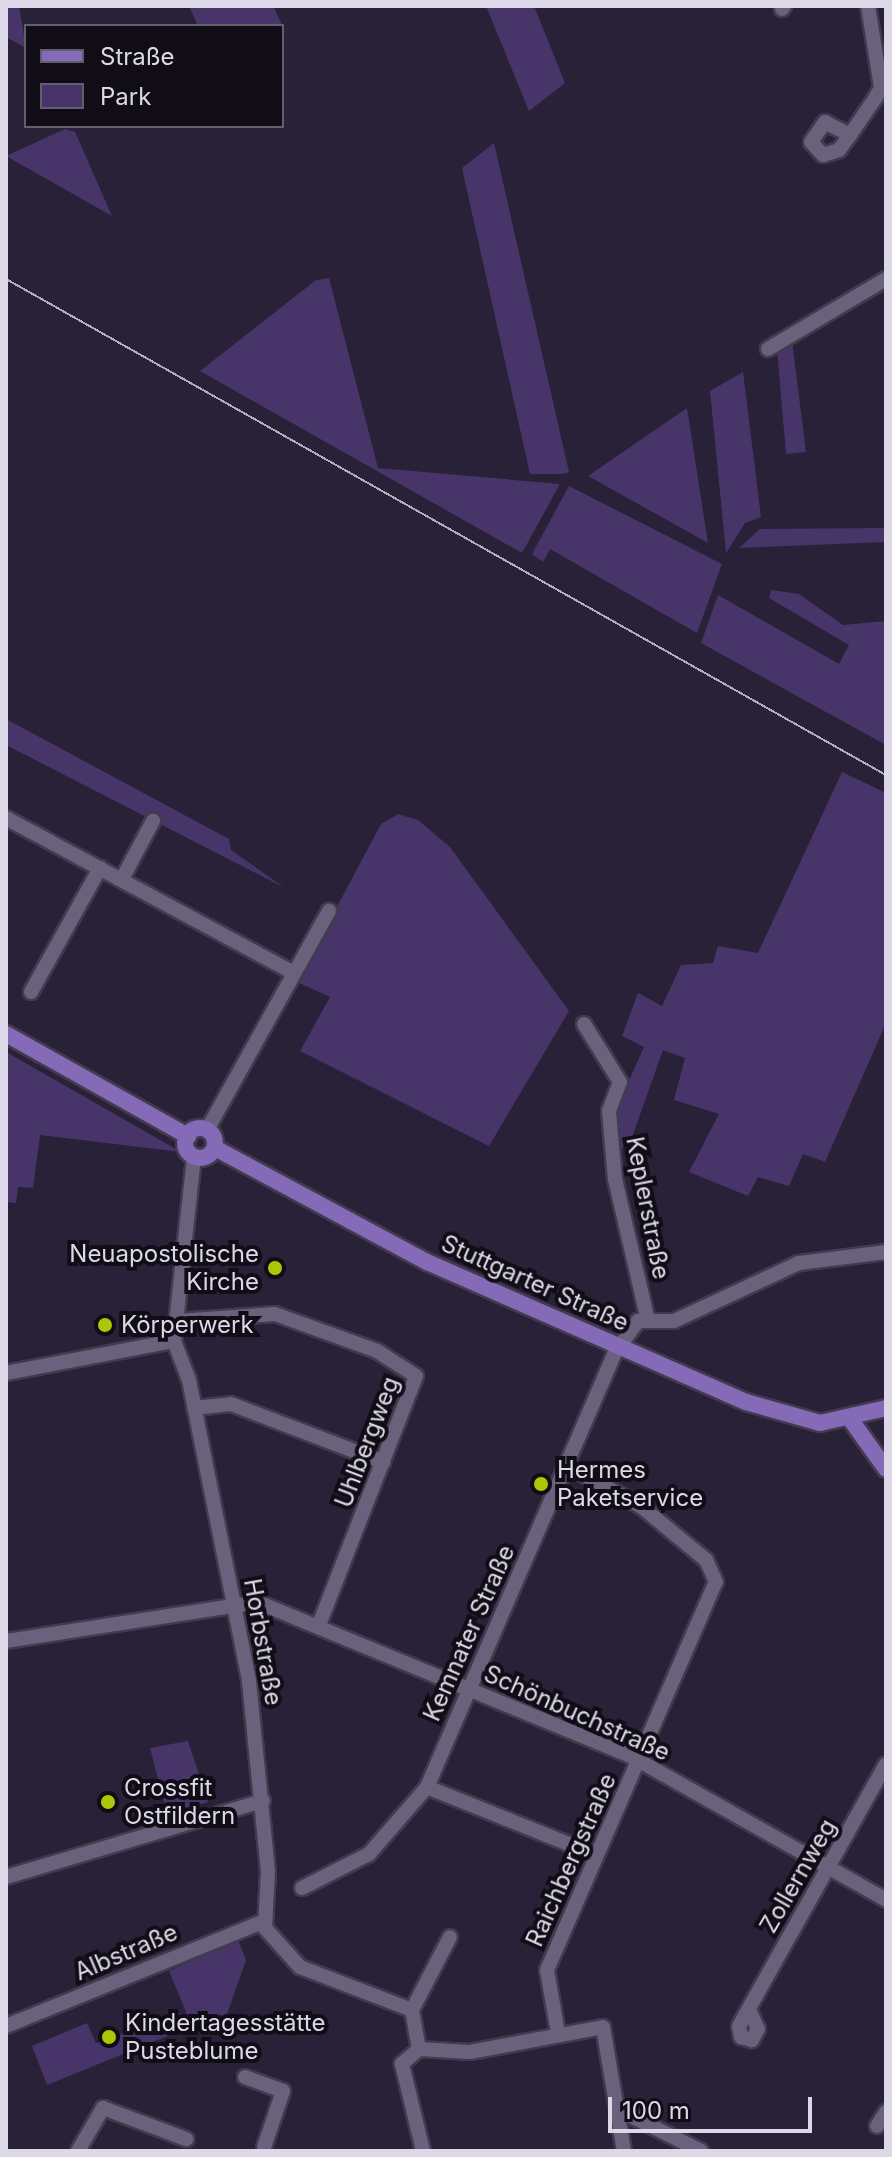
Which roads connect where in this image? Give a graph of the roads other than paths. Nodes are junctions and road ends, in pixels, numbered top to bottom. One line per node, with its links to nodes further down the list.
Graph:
1 (868, 6): 2 (street)
2 (884, 67): 3 (street)
3 (850, 135)
4 (886, 279): 5 (street)
5 (768, 349)
6 (6, 818): 8 (street)
7 (153, 821): 9 (street)
8 (100, 868): 9 (street); 12 (street)
9 (122, 879): 11 (street)
10 (329, 911): 11 (street)
11 (292, 972): 15 (street)
12 (31, 992)
13 (584, 1024): 20 (street, Keplerstraße)
14 (6, 1034): 16 (main road)
15 (207, 1130): 16 (main road); 17 (main road)
16 (188, 1136): 18 (main road)
17 (215, 1148): 18 (main road); 23 (main road, Stuttgarter Straße)
18 (194, 1157): 21 (street, Horbstraße)
19 (886, 1252): 20 (street)
20 (647, 1316): 23 (street)
21 (178, 1321): 22 (street, Horbstraße); 28 (street, Uhlbergweg)
22 (174, 1341): 24 (street); 25 (street, Horbstraße)
23 (618, 1346): 27 (main road, Stuttgarter Straße); 29 (street, Kemnater Straße)
24 (6, 1373)
25 (194, 1408): 28 (street); 31 (street, Horbstraße)
26 (886, 1408): 27 (main road)
27 (851, 1420): 30 (main road)
28 (383, 1462): 32 (street, Uhlbergweg)
29 (566, 1465): 34 (street, Kemnater Straße); 35 (street, Raichbergstraße)
30 (886, 1469)
31 (235, 1602): 32 (street, Schönbuchstraße); 33 (street, Schönbuchstraße); 38 (street, Horbstraße)
32 (318, 1627): 34 (street, Schönbuchstraße)
33 (6, 1641)
34 (467, 1688): 35 (street, Schönbuchstraße); 37 (street, Kemnater Straße)
35 (639, 1760): 39 (street, Raichbergstraße); 40 (street, Schönbuchstraße)
36 (886, 1764): 40 (street, Zollernweg)
37 (427, 1787): 39 (street); 42 (street, Kemnater Straße)
38 (263, 1801): 41 (street); 44 (street, Horbstraße)
39 (596, 1855): 49 (street, Raichbergstraße)
40 (828, 1868): 43 (street, Schönbuchstraße); 46 (street, Zollernweg)
41 (6, 1877)
42 (302, 1888)
43 (886, 1900)
44 (262, 1924): 47 (street); 48 (street, Albstraße)
45 (450, 1937): 47 (street)
46 (749, 2009)
47 (412, 2010): 50 (street)
48 (6, 2026)
49 (558, 2033): 50 (street); 52 (street)
50 (419, 2049): 58 (street)
51 (245, 2077): 56 (street)
52 (617, 2109): 59 (street); 60 (street)
53 (886, 2112): 54 (street)
54 (877, 2126)
55 (186, 2139): 57 (street)
56 (267, 2150)
57 (78, 2151)
58 (423, 2151)
59 (624, 2151)
60 (701, 2151)

